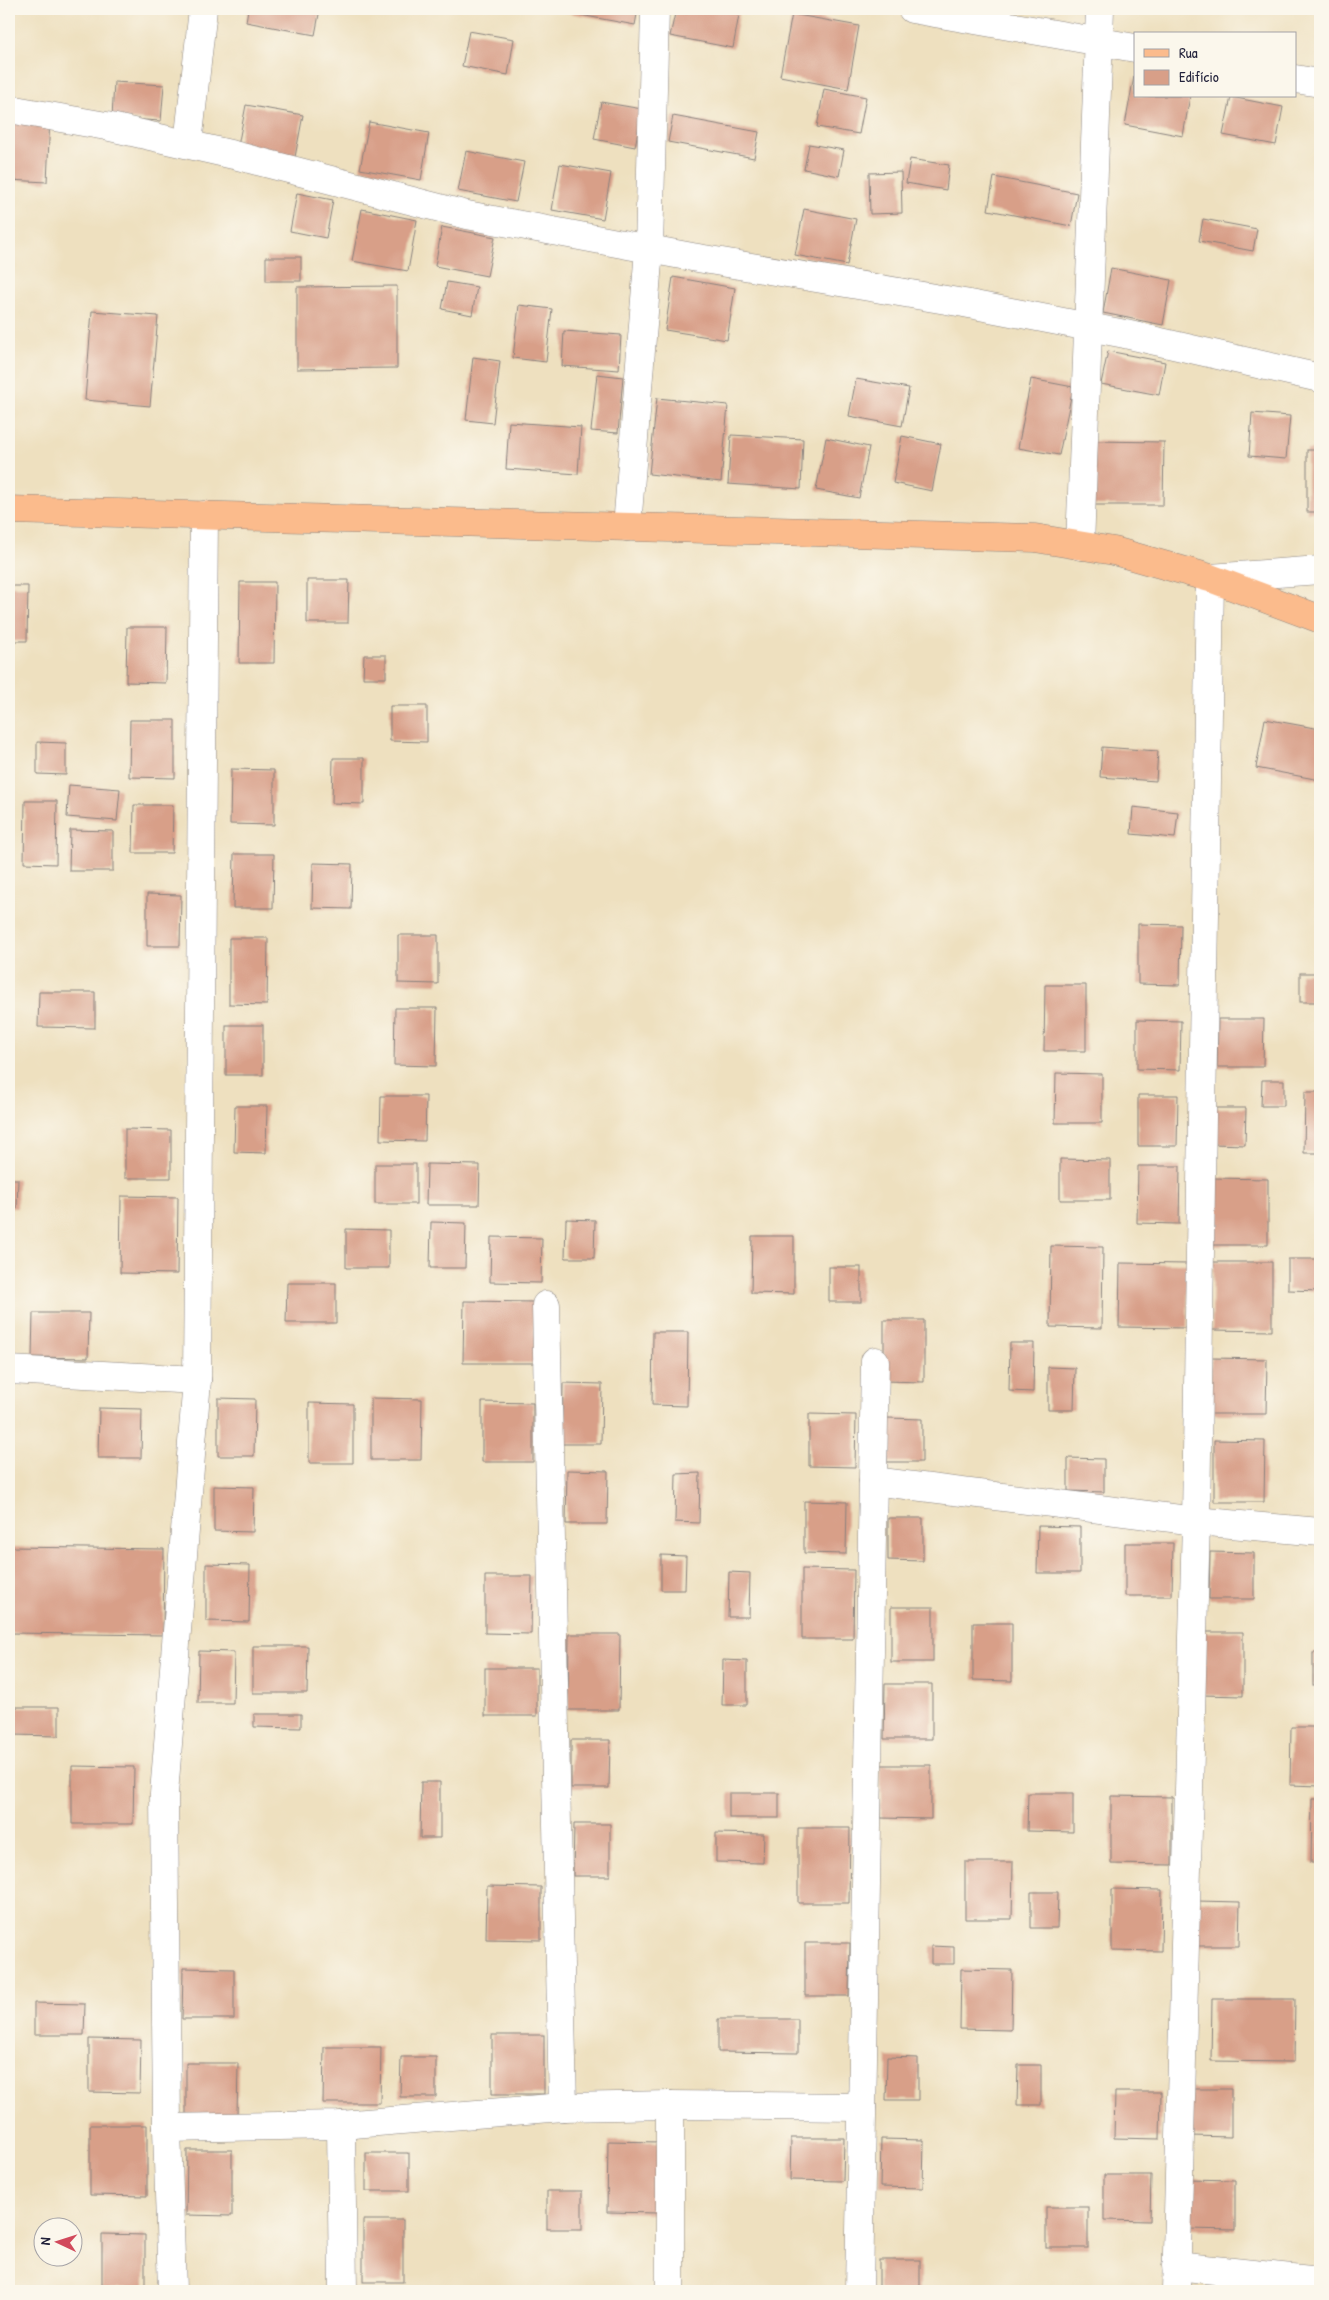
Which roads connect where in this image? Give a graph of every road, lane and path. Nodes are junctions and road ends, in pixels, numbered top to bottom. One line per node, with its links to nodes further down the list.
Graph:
1 (203, 9): 10 (street)
2 (656, 9): 11 (street)
3 (912, 9): 5 (street)
4 (1100, 9): 5 (street)
5 (1098, 42): 6 (street); 12 (street)
6 (1134, 48)
7 (1296, 78): 8 (street)
8 (1320, 83)
9 (9, 109): 10 (street)
10 (188, 144): 11 (street)
11 (649, 249): 12 (street); 16 (street)
12 (1087, 326): 13 (street); 17 (street)
13 (1320, 378)
14 (9, 510): 15 (main road)
15 (204, 515): 16 (main road); 24 (street)
16 (627, 527): 17 (main road)
17 (1080, 546): 19 (main road)
18 (1320, 570): 19 (street)
19 (1210, 578): 20 (main road); 26 (street)
20 (1320, 619)
21 (546, 1305): 29 (street)
22 (874, 1361): 25 (street)
23 (9, 1370): 24 (street)
24 (197, 1380): 32 (street)
25 (873, 1481): 26 (street); 30 (street)
26 (1196, 1521): 27 (street); 33 (street)
27 (1320, 1532)
28 (670, 2105): 29 (street); 30 (street); 37 (street)
29 (563, 2107): 31 (street)
30 (862, 2107): 38 (street)
31 (341, 2125): 32 (street); 36 (street)
32 (167, 2128): 35 (street)
33 (1176, 2279): 34 (street)
34 (1320, 2281)
35 (172, 2291)
36 (343, 2291)
37 (670, 2291)
38 (859, 2291)

